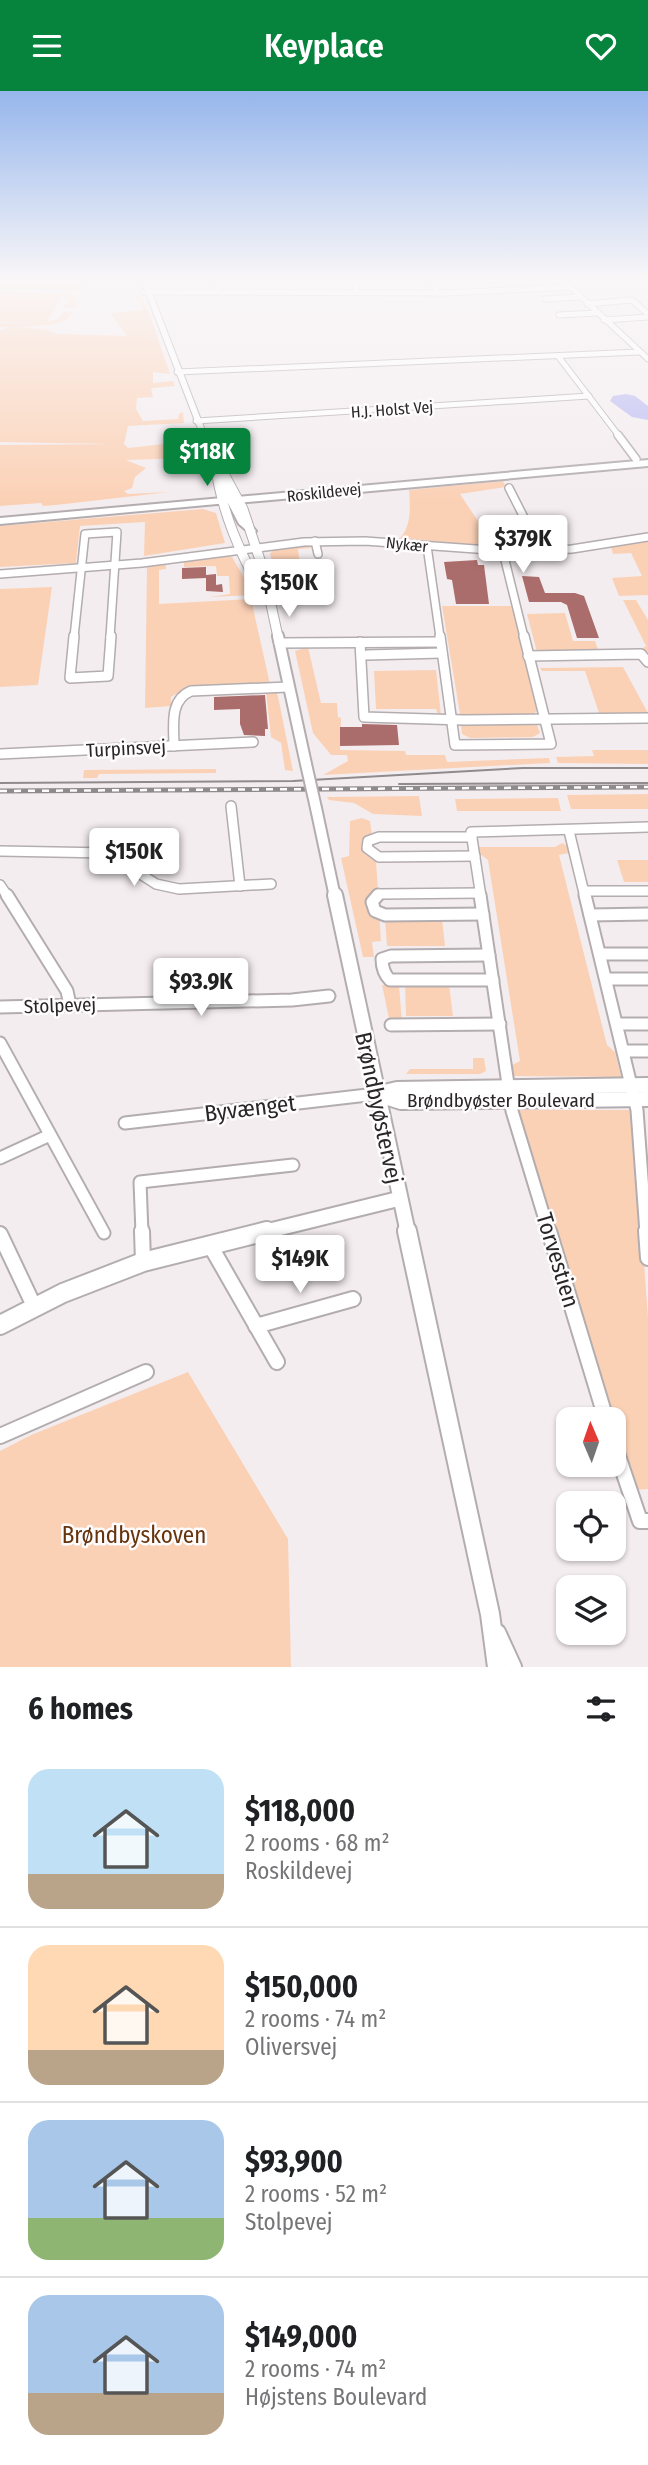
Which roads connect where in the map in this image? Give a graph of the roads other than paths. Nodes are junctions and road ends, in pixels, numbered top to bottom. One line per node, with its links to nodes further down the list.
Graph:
1 (170, 354): 4 (street)
2 (608, 354): 3 (street)
3 (558, 356): 4 (street); 5 (street)
4 (177, 372): 6 (street)
5 (589, 396): 6 (street, H.J. Holst Vej); 7 (street)
6 (196, 421): 9 (street)
7 (636, 459): 8 (main road, Roskildevej); 11 (main road, Roskildevej)
8 (648, 461): 11 (main road, Roskildevej)
9 (214, 463): 11 (main road)
10 (509, 488): 20 (street)
11 (229, 498): 12 (main road, Roskildevej); 13 (main road, Roskildevej); 14 (main road); 19 (street, Brøndbyøstervej)
12 (0, 515)
13 (0, 521)
14 (251, 531): 17 (street, Brøndbyøstervej)
15 (648, 537): 20 (street, Nykær)
16 (315, 541): 17 (street, Nykær); 18 (street, Nykær); 22 (street)
17 (256, 546): 19 (street, Nykær); 26 (street, Brøndbyøstervej)
18 (427, 546): 21 (street, Nykær); 28 (street)
19 (242, 548): 23 (street, Nykær); 26 (street, Brøndbyøstervej)
20 (541, 551): 21 (street, Nykær)
21 (503, 552): 32 (street)
22 (318, 554)
23 (115, 565): 24 (street, Nykær); 24 (street); 24 (street)
24 (82, 568): 25 (street, Nykær)
25 (0, 574)
26 (269, 601): 29 (street, Brøndbyøstervej)
27 (360, 642): 28 (street); 29 (street); 37 (street)
28 (440, 642): 30 (street)
29 (279, 643): 34 (street, Brøndbyøstervej)
30 (442, 653): 31 (street); 37 (street)
31 (368, 655)
32 (528, 656): 33 (street); 35 (street)
33 (648, 661)
34 (288, 687): 39 (street); 73 (street, Brøndbyøstervej, bridge)
35 (545, 719): 36 (street); 37 (street); 37 (street)
36 (648, 719)
37 (452, 720)
38 (253, 742): 39 (street, Turpinsvej)
39 (174, 746): 40 (street, Turpinsvej)
40 (0, 754)
41 (231, 806): 49 (street)
42 (648, 827): 43 (street)
43 (569, 831): 44 (street); 50 (street)
44 (472, 837): 46 (street, Torvestien); 46 (street)
45 (0, 851): 49 (street)
46 (475, 856): 52 (street, Torvestien)
47 (271, 884): 49 (street)
48 (0, 885): 63 (street)
49 (240, 886)
50 (584, 891): 51 (street); 55 (street)
51 (648, 891)
52 (480, 893): 53 (street, Torvestien); 53 (street)
53 (483, 914): 58 (street, Torvestien)
54 (648, 914): 55 (street)
55 (590, 915): 56 (street)
56 (600, 954): 57 (street); 59 (street)
57 (648, 954)
58 (489, 955): 61 (street, Torvestien); 61 (street)
59 (606, 979): 60 (street); 66 (street)
60 (648, 979)
61 (493, 980): 65 (street, Torvestien)
62 (330, 996): 63 (street, Stolpevej)
63 (70, 1005): 64 (street, Stolpevej)
64 (0, 1007)
65 (500, 1024): 68 (street); 74 (street, Torvestien)
66 (617, 1024): 67 (street); 70 (street)
67 (648, 1024)
68 (391, 1025)
69 (0, 1043): 77 (street)
70 (624, 1051): 71 (street); 75 (street)
71 (648, 1051)
72 (648, 1085): 75 (street, Brøndbyøster Boulevard)
73 (376, 1094): 74 (street, Brøndbyøster Boulevard); 76 (street, Byvænget); 80 (street, Brøndbyøstervej)
74 (509, 1094): 75 (street, Brøndbyøster Boulevard); 92 (street, Torvestien)
75 (638, 1095): 84 (street)
76 (125, 1123)
77 (50, 1135): 78 (street); 81 (street)
78 (0, 1159)
79 (293, 1165): 85 (street)
80 (398, 1199): 83 (street); 96 (street, Brøndbyøstervej)
81 (104, 1233)
82 (0, 1234): 87 (street)
83 (209, 1245): 85 (street); 89 (street)
84 (648, 1258)
85 (143, 1262): 87 (street)
86 (353, 1299): 89 (street)
87 (34, 1306): 88 (street)
88 (0, 1325)
89 (256, 1326): 90 (street)
90 (277, 1362)
91 (146, 1372): 93 (street)
92 (602, 1407)
93 (0, 1436)
94 (625, 1477): 95 (street)
95 (648, 1521)
96 (490, 1614): 97 (street, Brøndbyøstervej); 98 (street, Brøndbyøstervej)
97 (497, 1667)
98 (514, 1667)

